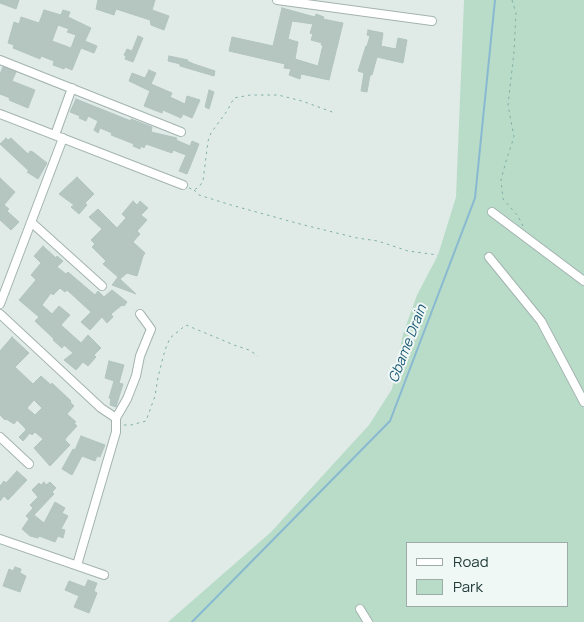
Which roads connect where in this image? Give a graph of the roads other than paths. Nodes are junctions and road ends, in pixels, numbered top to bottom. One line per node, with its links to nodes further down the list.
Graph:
1 (278, 0): 3 (street)
2 (343, 0): 3 (street)
3 (341, 9): 4 (street)
4 (432, 21)
5 (0, 60): 6 (street)
6 (72, 88): 8 (street); 9 (street)
7 (0, 115): 9 (street)
8 (181, 132)
9 (55, 134): 10 (street)
10 (63, 138): 11 (street); 13 (street)
11 (184, 185)
12 (492, 212): 15 (street)
13 (32, 222): 16 (street); 17 (street)
14 (489, 257): 21 (street)
15 (584, 281)
16 (3, 284): 18 (street)
17 (102, 286)
18 (0, 304)
19 (0, 314): 22 (street)
20 (140, 314): 22 (street)
21 (584, 402)
22 (116, 421): 26 (street)
23 (0, 437): 24 (street)
24 (29, 464)
25 (0, 538): 26 (street)
26 (77, 565): 27 (street)
27 (104, 575)
28 (360, 609): 29 (street)
29 (368, 622)

